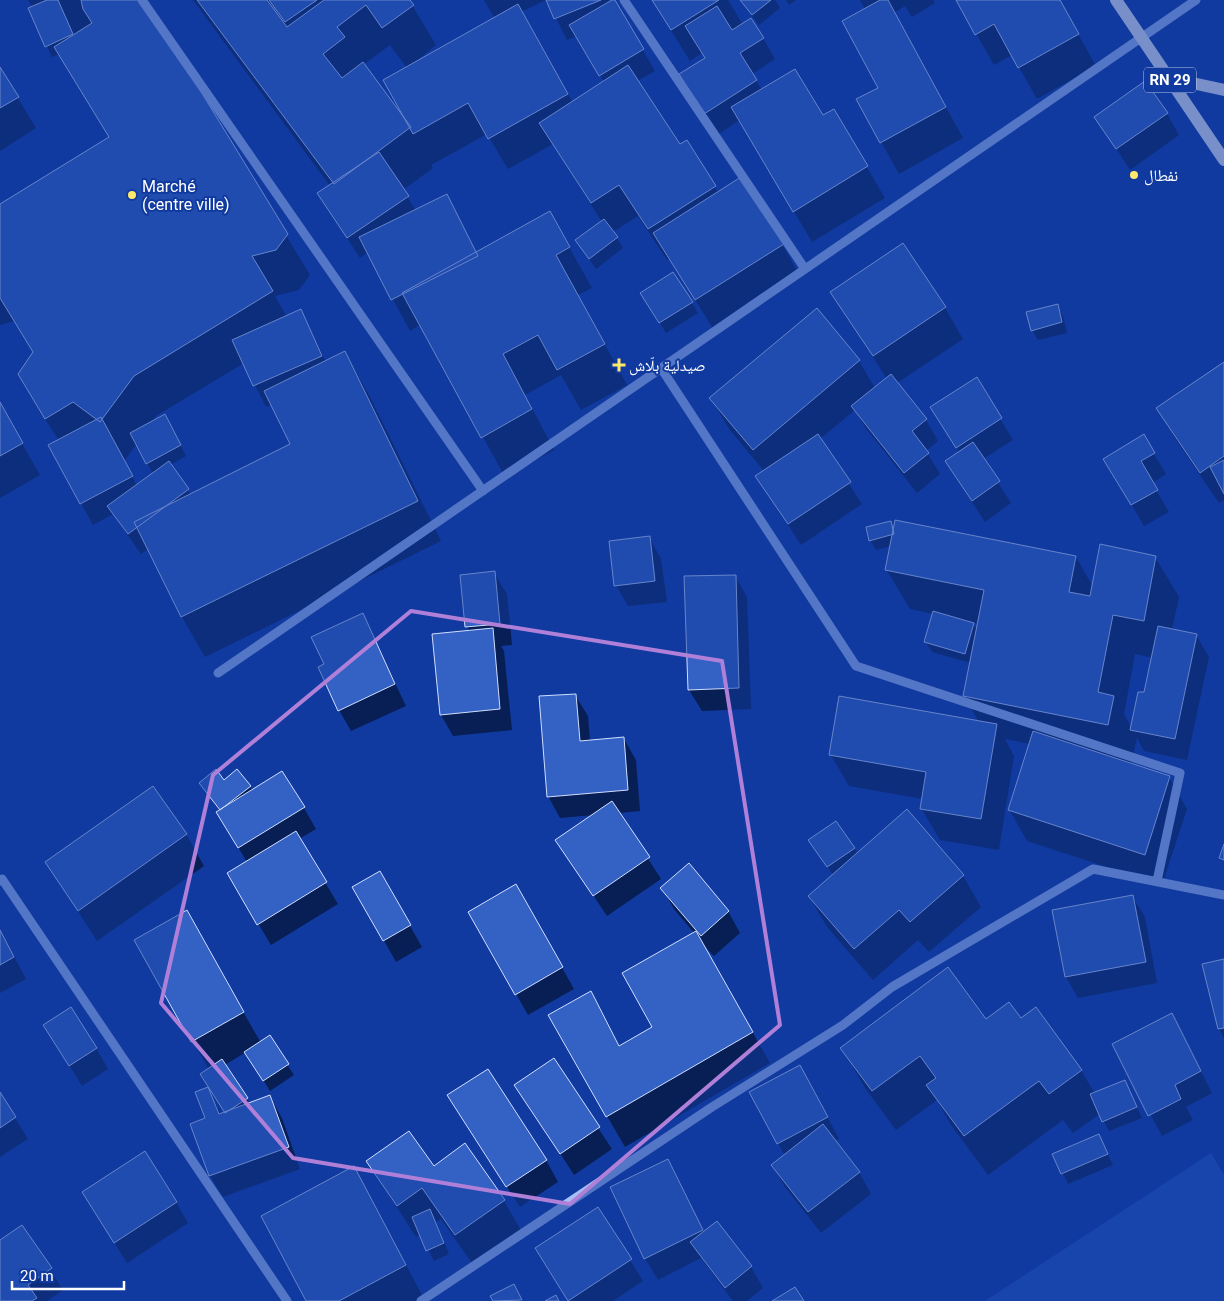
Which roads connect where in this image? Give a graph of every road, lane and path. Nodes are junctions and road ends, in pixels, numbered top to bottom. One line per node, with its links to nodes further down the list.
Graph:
1 (142, 0): 11 (street)
2 (624, 0): 9 (street)
3 (1116, 0): 5 (main road, RN 29)
4 (1196, 0): 5 (street)
5 (1141, 38): 6 (main road, RN 29); 9 (street)
6 (1169, 78): 7 (main road); 8 (main road, RN 29)
7 (1224, 90)
8 (1224, 160)
9 (805, 269): 10 (street)
10 (661, 368): 11 (street); 14 (street)
11 (483, 491): 12 (street)
12 (218, 673)
13 (1, 879): 16 (street)
14 (1157, 881): 15 (street); 17 (street)
15 (1224, 895)
16 (287, 1301)
17 (421, 1301)

